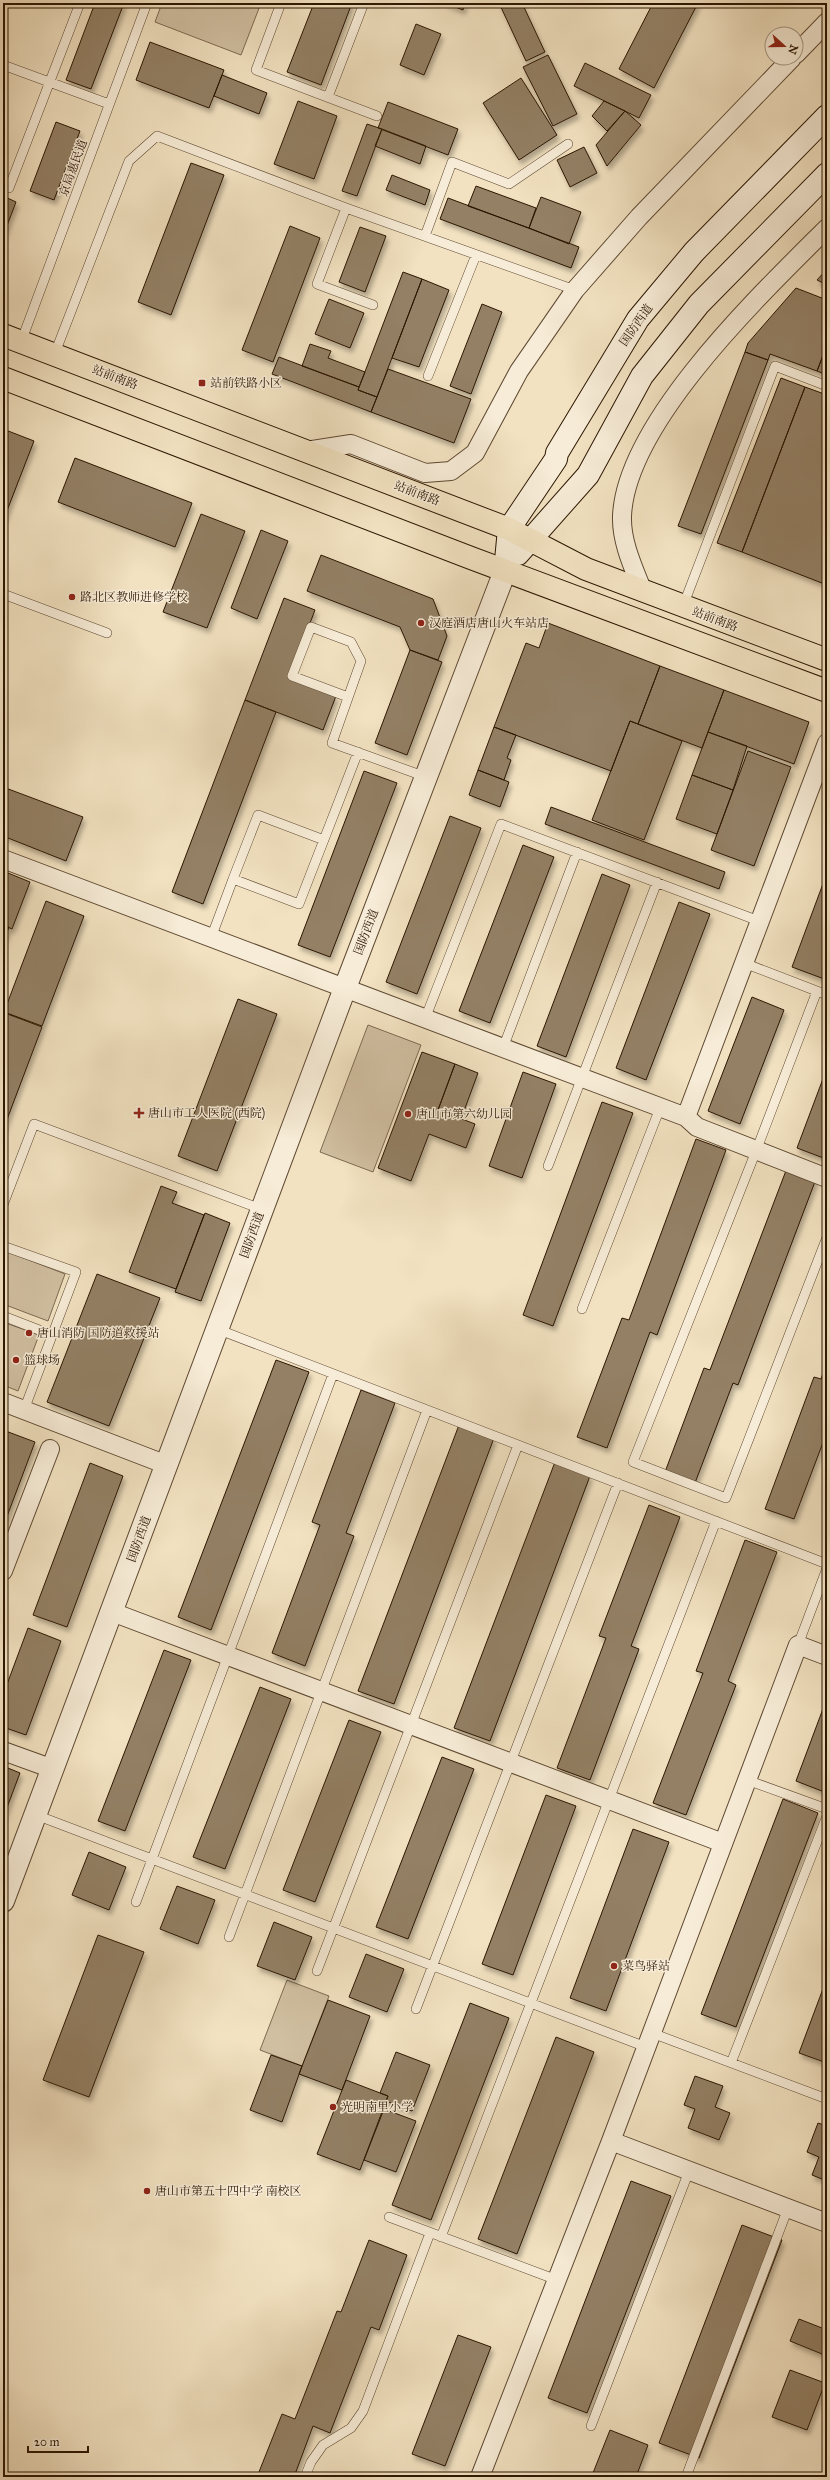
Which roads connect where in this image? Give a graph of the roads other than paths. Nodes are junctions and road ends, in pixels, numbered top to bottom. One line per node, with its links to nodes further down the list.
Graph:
1 (80, 3): 9 (lane)
2 (147, 3): 11 (lane, 京局惠民道)
3 (281, 3): 10 (lane)
4 (364, 3): 10 (lane)
5 (827, 22): 6 (street)
6 (804, 46)
7 (3, 65): 9 (lane)
8 (784, 66): 21 (street)
9 (50, 83): 11 (lane); 16 (lane)
10 (328, 97): 12 (lane)
11 (109, 104): 23 (lane, 京局惠民道)
12 (377, 116)
13 (827, 116): 29 (street, 国防西道)
14 (568, 144): 19 (lane)
15 (827, 174): 30 (street, 国防西道)
16 (3, 185)
17 (346, 208): 19 (lane); 22 (lane); 24 (lane)
18 (827, 228): 32 (street)
19 (425, 236): 20 (lane)
20 (476, 255): 21 (lane); 25 (lane)
21 (575, 290): 28 (street)
22 (373, 305)
23 (12, 338): 24 (main road, 站前南路)
24 (55, 354): 28 (main road, 站前南路)
25 (428, 376)
26 (3, 378): 31 (main road)
27 (827, 386): 34 (lane)
28 (306, 451): 29 (main road, 站前南路)
29 (509, 529): 30 (main road, 站前南路); 31 (street, 国防西道)
30 (530, 540): 31 (street, 国防西道); 32 (main road, 站前南路)
31 (505, 570): 37 (main road); 41 (street, 国防西道)
32 (643, 592): 34 (main road, 站前南路)
33 (3, 594): 35 (lane)
34 (683, 606): 36 (main road, 站前南路)
35 (107, 633)
36 (827, 660)
37 (827, 691)
38 (348, 697): 38 (lane); 40 (lane)
39 (827, 743): 47 (street)
40 (358, 752): 41 (lane); 42 (lane)
41 (426, 777): 50 (street, 国防西道)
42 (324, 840): 45 (lane); 45 (lane)
43 (577, 852): 46 (lane); 53 (lane); 54 (lane)
44 (3, 859): 48 (street)
45 (233, 879): 48 (lane)
46 (657, 882): 47 (lane); 55 (lane)
47 (759, 921): 49 (street)
48 (212, 938): 50 (street)
49 (744, 963): 51 (lane); 57 (street)
50 (345, 988): 53 (street); 62 (street, 国防西道)
51 (817, 991): 52 (lane); 58 (lane)
52 (827, 995)
53 (425, 1019): 54 (street)
54 (503, 1048): 55 (street)
55 (583, 1078): 56 (street); 59 (lane)
56 (660, 1108): 57 (street); 65 (lane)
57 (686, 1117): 58 (street)
58 (756, 1151): 60 (street); 63 (lane)
59 (548, 1166)
60 (827, 1178)
61 (3, 1205): 62 (lane)
62 (261, 1210): 67 (street, 国防西道)
63 (827, 1237)
64 (3, 1246): 68 (lane)
65 (582, 1310)
66 (3, 1316): 68 (lane)
67 (217, 1329): 69 (lane); 75 (street, 国防西道)
68 (52, 1335): 71 (lane)
69 (333, 1374): 72 (lane); 83 (lane)
70 (3, 1402): 71 (street)
71 (24, 1410): 75 (street)
72 (427, 1410): 73 (lane); 85 (lane)
73 (518, 1445): 76 (lane); 86 (lane)
74 (50, 1449): 80 (street)
75 (167, 1465): 81 (street, 国防西道)
76 (618, 1483): 77 (lane); 88 (lane)
77 (716, 1521): 78 (lane); 91 (lane)
78 (827, 1564)
79 (827, 1568): 82 (lane)
80 (3, 1571)
81 (112, 1612): 83 (street); 89 (street, 国防西道)
82 (798, 1645): 84 (street); 90 (street)
83 (228, 1656): 85 (street); 96 (lane)
84 (827, 1656)
85 (321, 1692): 86 (street); 97 (lane)
86 (411, 1725): 88 (street); 100 (lane)
87 (3, 1750): 89 (street)
88 (511, 1763): 91 (street); 102 (lane)
89 (53, 1770): 93 (street, 国防西道)
90 (747, 1780): 92 (lane); 95 (street)
91 (609, 1800): 95 (street); 104 (lane)
92 (827, 1809)
93 (36, 1815): 96 (lane); 98 (street, 国防西道)
94 (827, 1816): 107 (lane)
95 (723, 1843): 106 (street)
96 (152, 1860): 97 (lane); 99 (lane)
97 (245, 1895): 100 (lane); 101 (lane)
98 (3, 1901)
99 (136, 1902)
100 (333, 1928): 102 (lane); 103 (lane)
101 (229, 1937)
102 (434, 1966): 104 (lane); 105 (lane)
103 (317, 1971)
104 (531, 2003): 106 (lane); 115 (lane)
105 (416, 2009)
106 (649, 2040): 107 (lane); 109 (street)
107 (731, 2063): 108 (lane)
108 (827, 2099)
109 (611, 2141): 110 (street); 116 (street)
110 (689, 2171): 111 (street); 117 (lane)
111 (788, 2208): 113 (street); 120 (lane)
112 (389, 2216): 114 (lane)
113 (827, 2223)
114 (430, 2233): 115 (lane); 118 (lane)
115 (441, 2237): 116 (lane)
116 (557, 2280): 119 (street)
117 (591, 2426)
118 (305, 2477)
119 (480, 2477)
120 (686, 2477)

